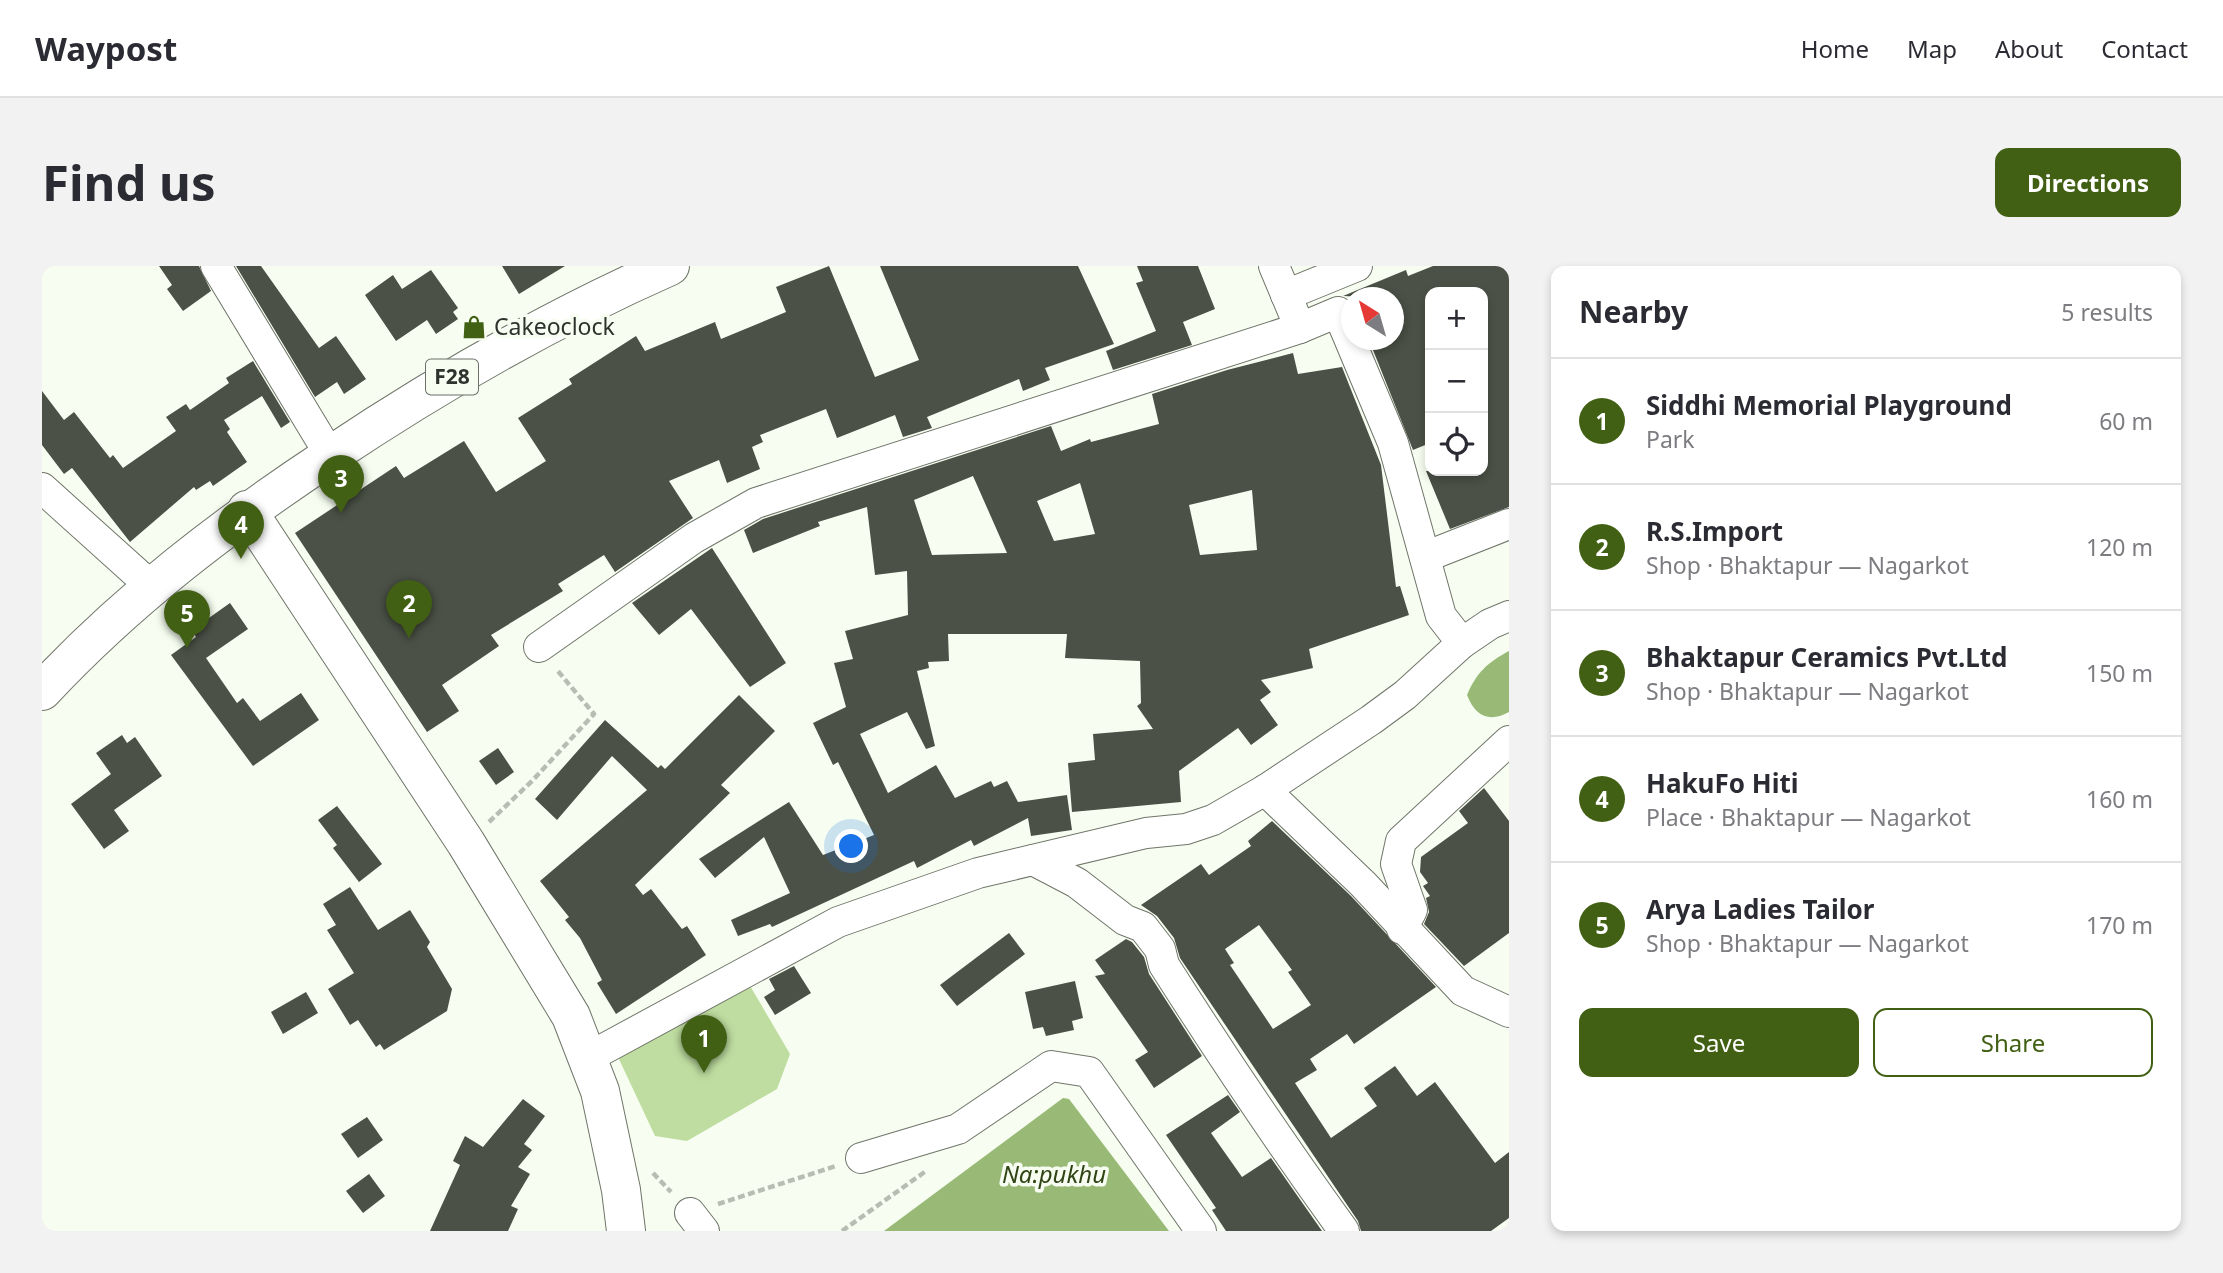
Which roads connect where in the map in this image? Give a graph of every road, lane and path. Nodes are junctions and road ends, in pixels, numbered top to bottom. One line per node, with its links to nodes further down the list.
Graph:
1 (216, 266): 7 (street)
2 (670, 266): 7 (main road, F28)
3 (1274, 266): 5 (street)
4 (1357, 266): 5 (street)
5 (1286, 295): 6 (street)
6 (1300, 328): 11 (street); 15 (street)
7 (330, 455): 9 (main road, F28)
8 (42, 488): 12 (street)
9 (247, 510): 12 (main road, F28); 19 (main road)
10 (1509, 524): 11 (street)
11 (1425, 557): 14 (street)
12 (152, 587): 16 (main road, F28)
13 (1509, 616): 14 (street)
14 (1462, 643): 18 (street)
15 (539, 647): 19 (path)
16 (42, 691)
17 (1509, 741): 21 (street)
18 (1265, 790): 20 (street); 21 (street)
19 (466, 844): 23 (main road)
20 (1033, 860): 23 (street); 30 (street)
21 (1402, 929): 22 (street)
22 (1509, 1012)
23 (589, 1057): 27 (main road)
24 (861, 1158): 26 (path); 29 (street)
25 (930, 1168): 28 (path)
26 (697, 1222)
27 (625, 1231)
28 (842, 1231)
29 (1201, 1231)
30 (1344, 1231)

